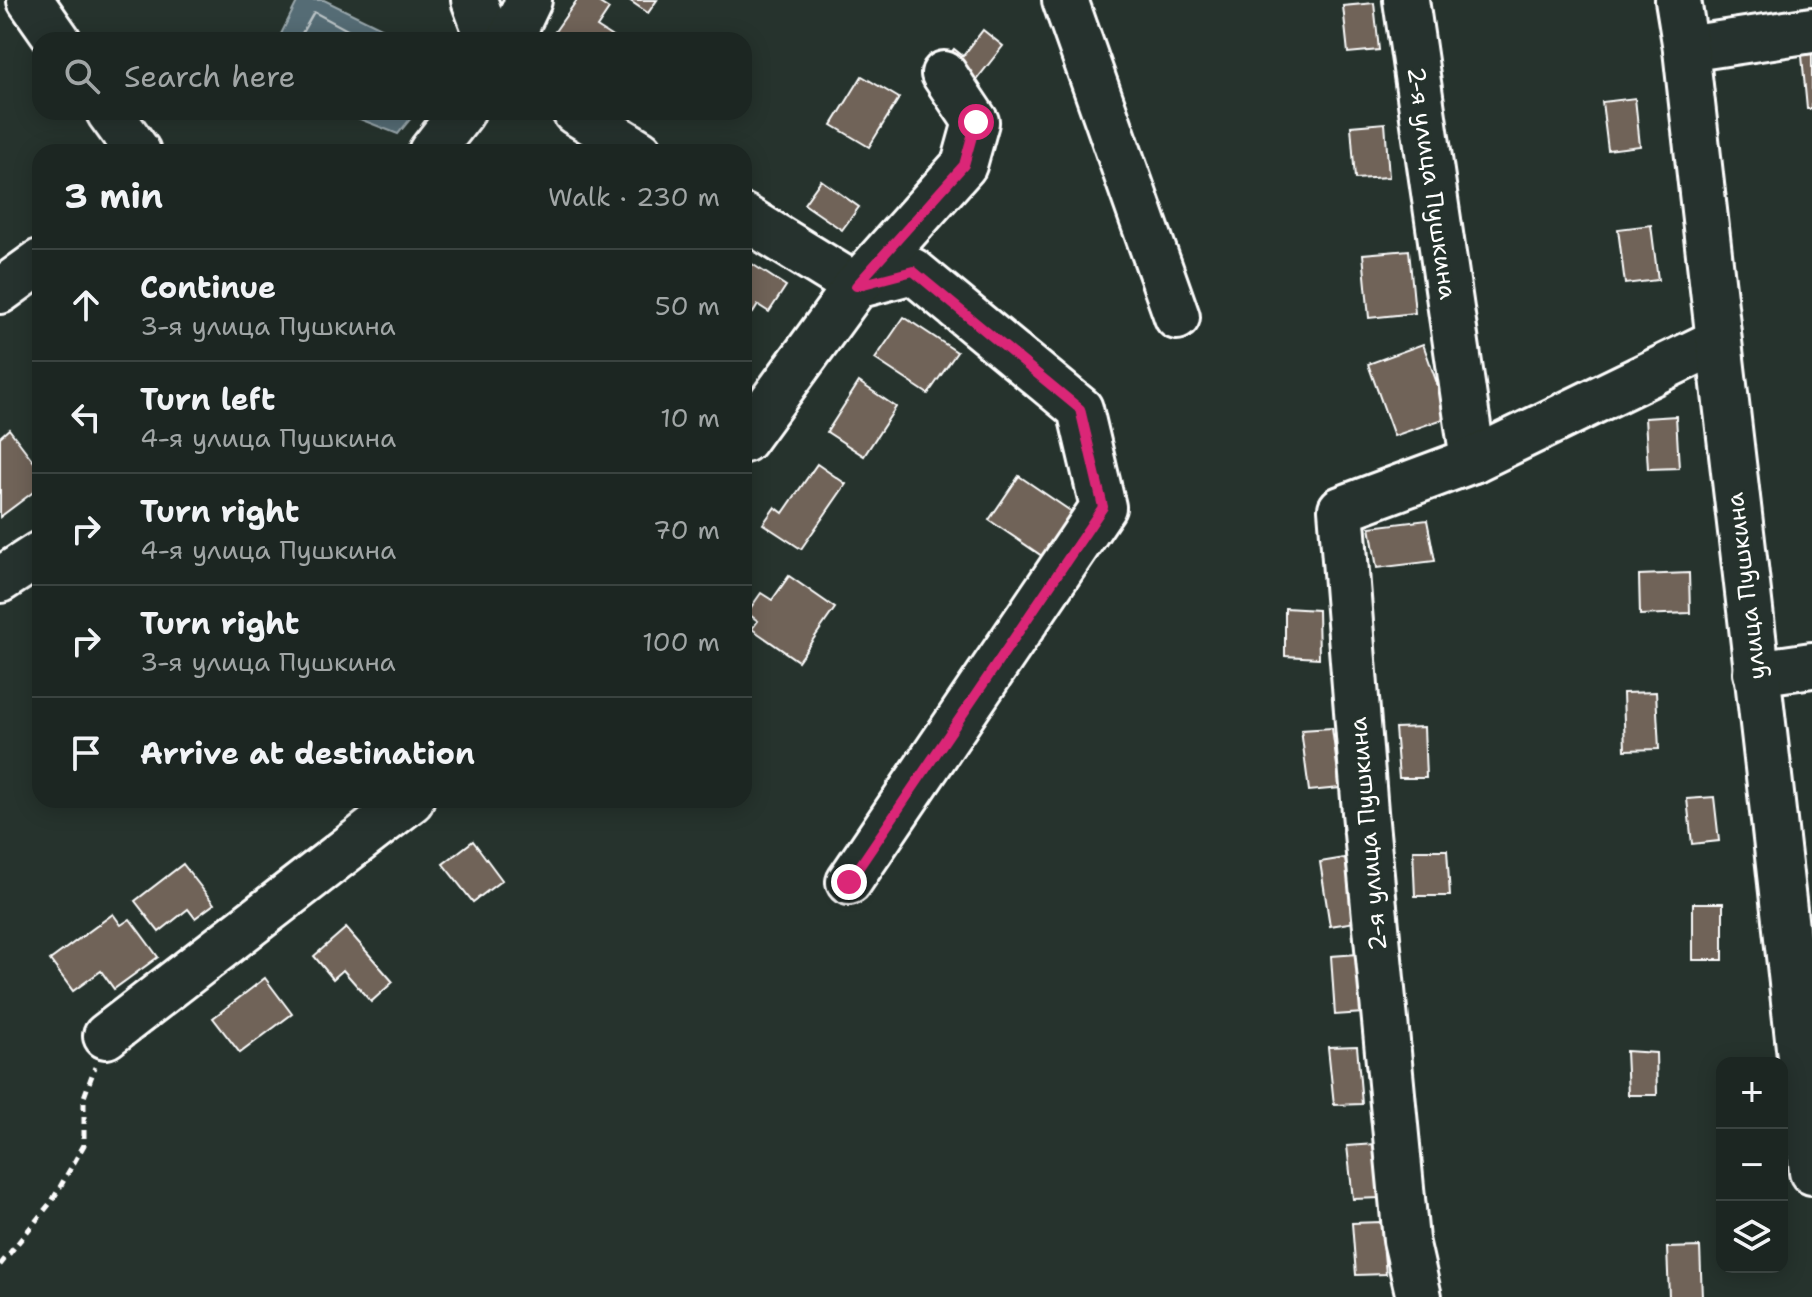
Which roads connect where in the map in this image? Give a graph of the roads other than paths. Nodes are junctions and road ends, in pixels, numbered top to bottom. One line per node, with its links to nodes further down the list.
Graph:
1 (30, 0): 8 (street)
2 (474, 0): 9 (street)
3 (529, 0): 10 (street)
4 (1065, 0): 23 (street)
5 (1406, 0): 26 (street, 2-я улица Пушкина)
6 (1678, 0): 11 (street, улица Пушкина)
7 (1812, 30): 11 (street)
8 (52, 32)
9 (486, 32)
10 (514, 32)
11 (1686, 49): 24 (street, улица Пушкина)
12 (944, 74): 21 (street)
13 (115, 120): 16 (street)
14 (456, 120): 17 (street)
15 (588, 120): 18 (street)
16 (132, 144)
17 (437, 144)
18 (627, 144)
19 (752, 222): 21 (street)
20 (32, 268): 22 (street)
21 (856, 286): 25 (street); 34 (street)
22 (0, 291)
23 (1177, 317)
24 (1718, 341): 26 (street, 2-я улица Пушкина); 30 (street, улица Пушкина)
25 (752, 429)
26 (1473, 460): 37 (street, 2-я улица Пушкина)
27 (32, 559): 28 (street)
28 (0, 580)
29 (1812, 665): 30 (street)
30 (1756, 673): 36 (street, улица Пушкина)
31 (384, 808): 33 (street)
32 (401, 808): 33 (street)
33 (354, 846): 35 (street)
34 (849, 882)
35 (106, 1036)
36 (1812, 1172)
37 (1419, 1297)

